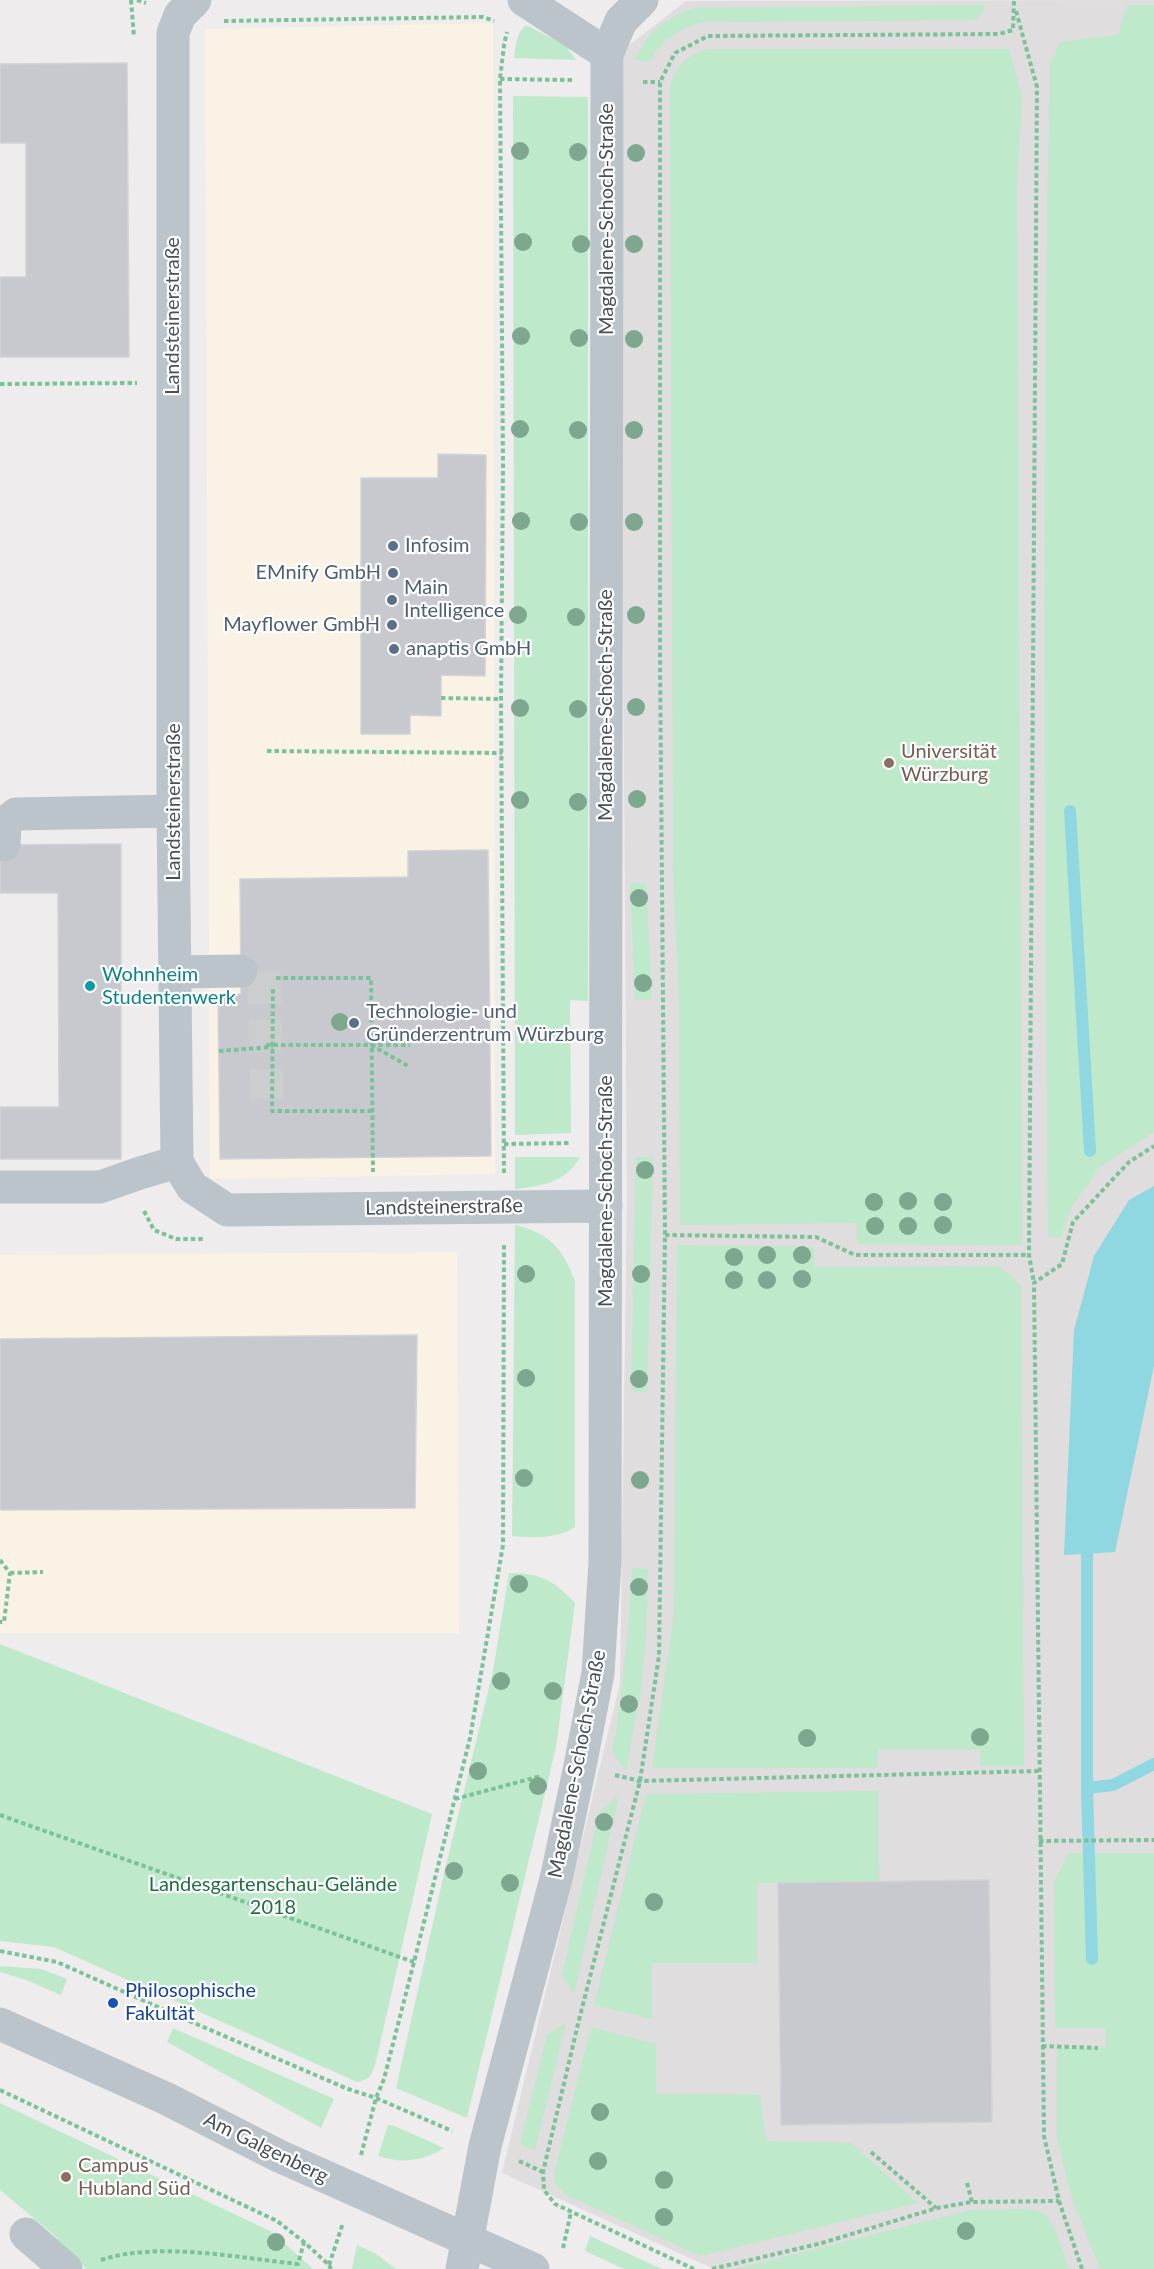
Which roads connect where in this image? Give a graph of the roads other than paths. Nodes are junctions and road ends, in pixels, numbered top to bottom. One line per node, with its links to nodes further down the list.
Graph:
1 (195, 0): 5 (street, Landsteinerstraße)
2 (642, 0): 4 (street)
3 (516, 13): 4 (street)
4 (607, 54): 11 (street, Magdalene-Schoch-Straße)
5 (173, 811): 6 (street); 8 (street, Landsteinerstraße)
6 (4, 845)
7 (241, 971): 8 (street)
8 (176, 972): 9 (street, Landsteinerstraße)
9 (177, 1162): 10 (street); 11 (street, Landsteinerstraße)
10 (0, 1187)
11 (606, 1206): 14 (street, Magdalene-Schoch-Straße)
12 (0, 2024): 14 (street, Am Galgenberg)
13 (27, 2234): 15 (street)
14 (465, 2254): 16 (street, Am Galgenberg)
15 (80, 2266)
16 (533, 2269)

